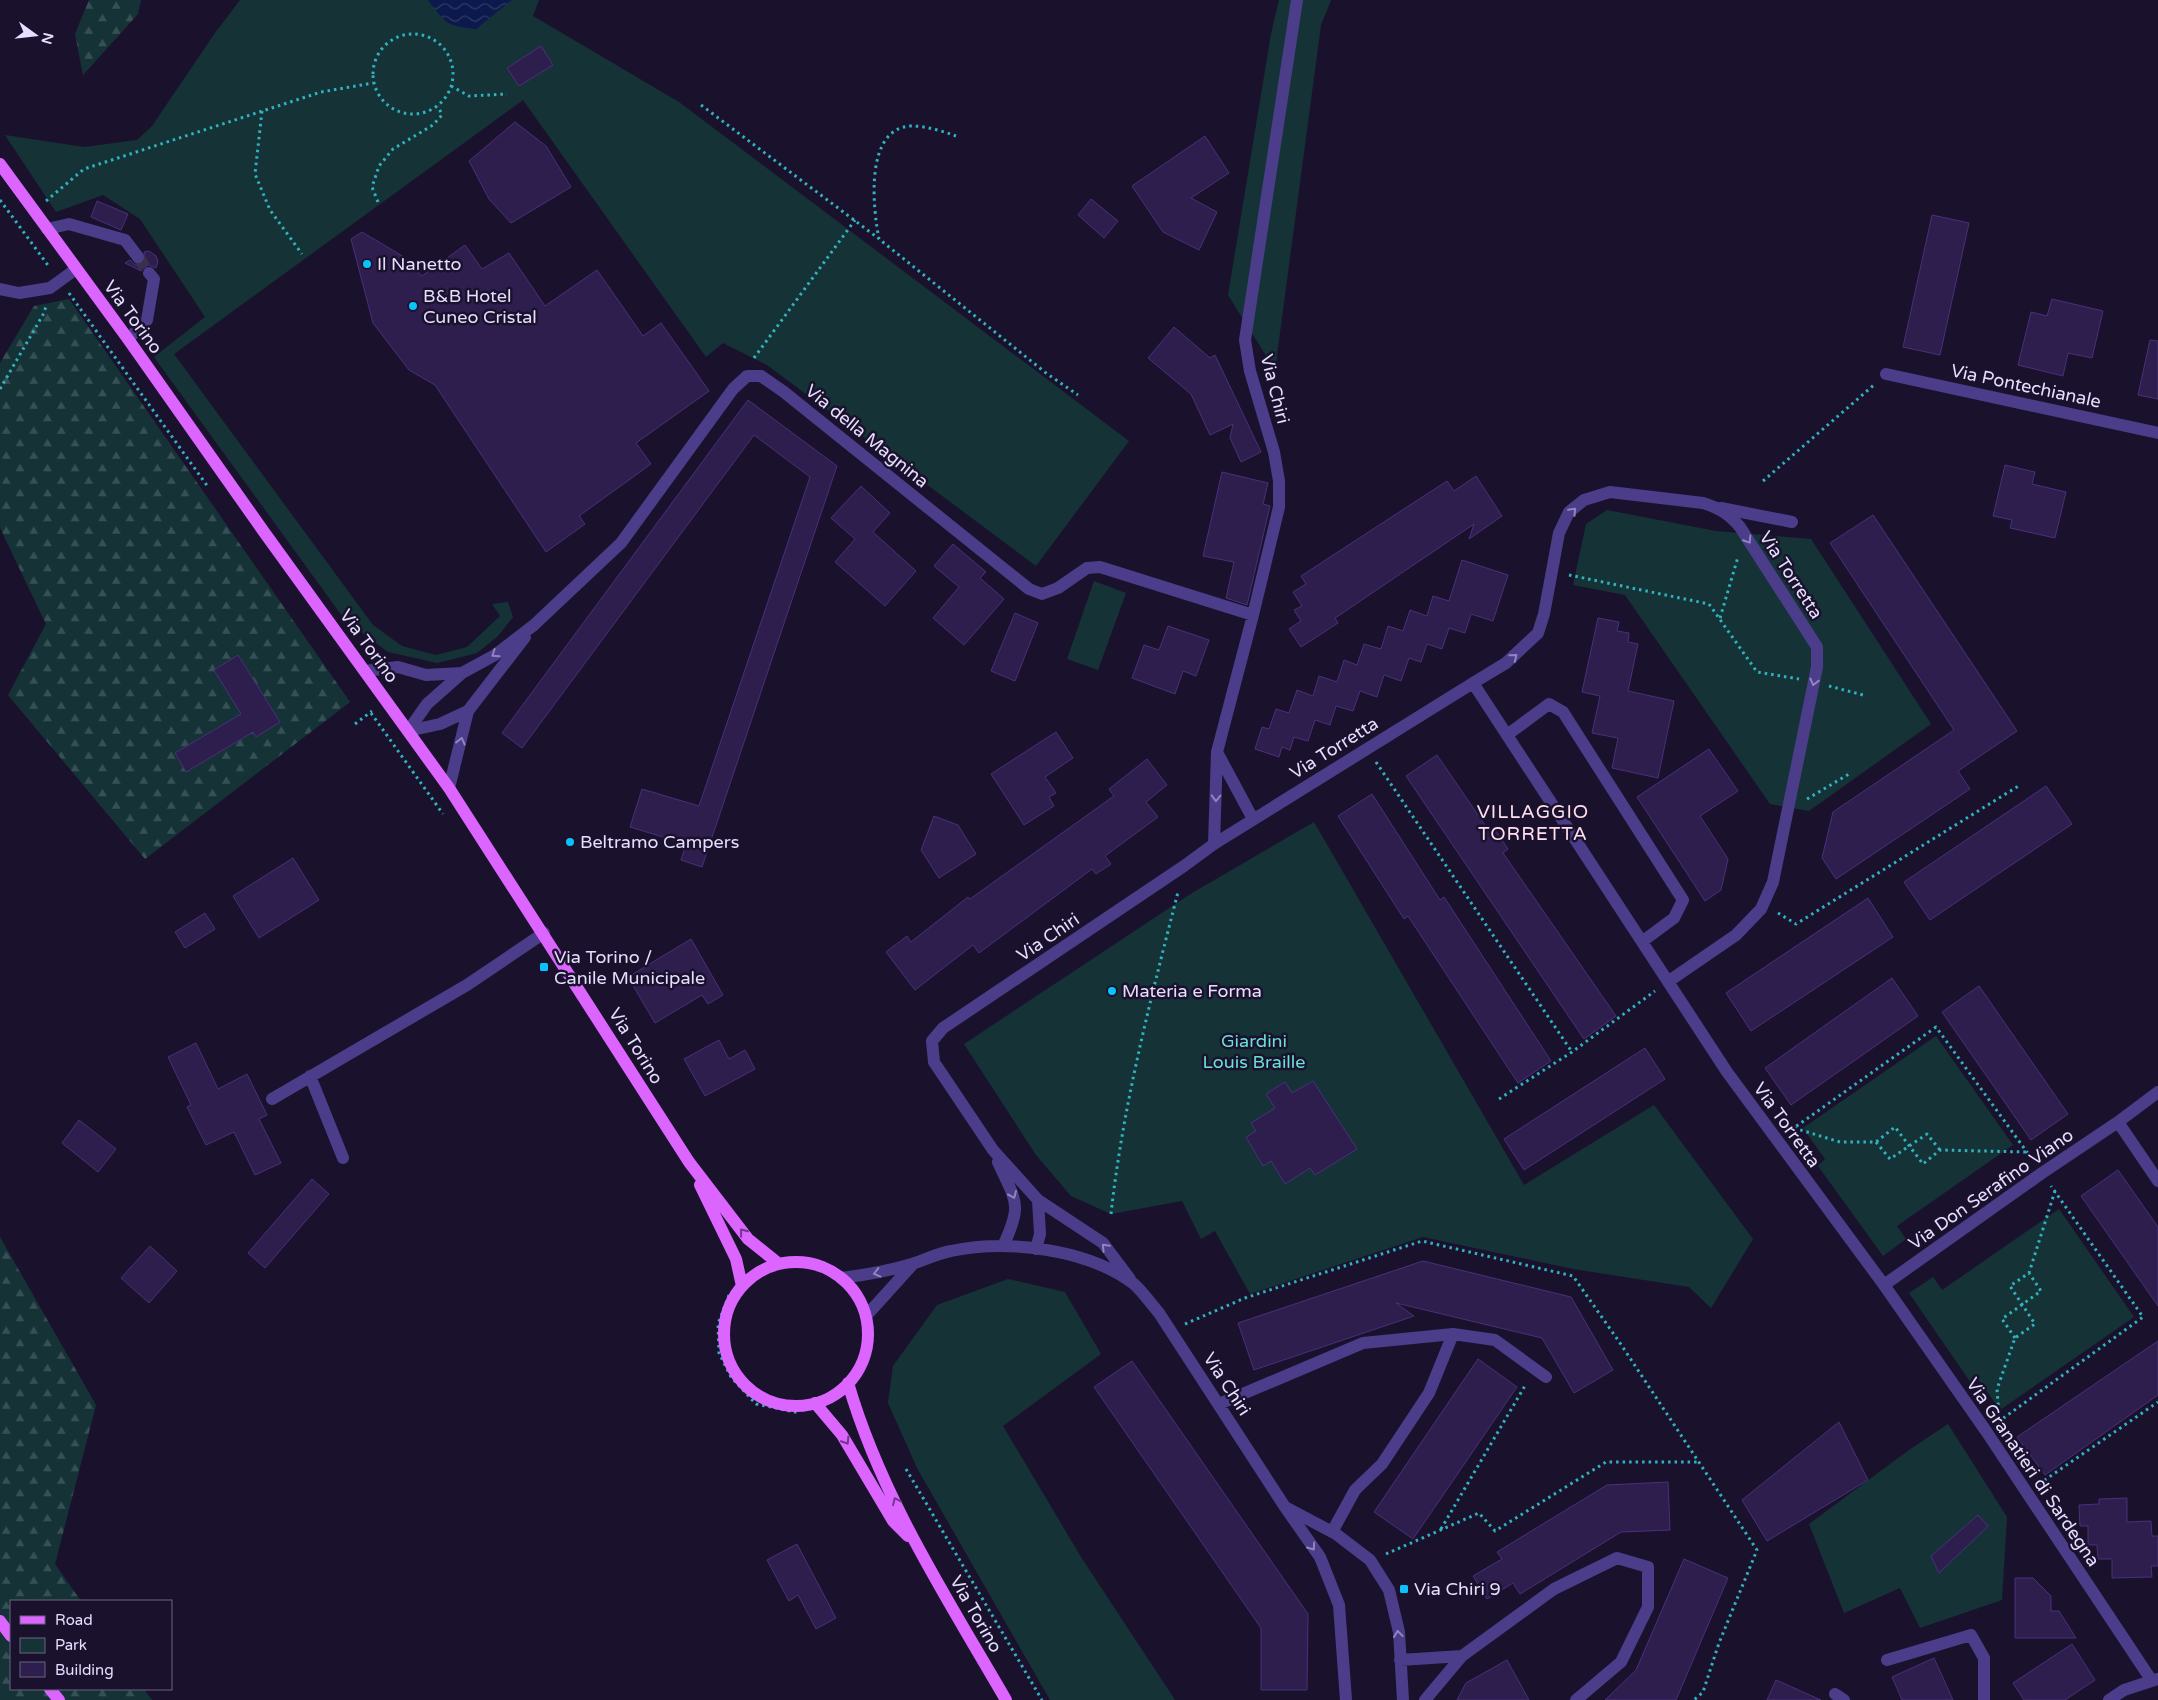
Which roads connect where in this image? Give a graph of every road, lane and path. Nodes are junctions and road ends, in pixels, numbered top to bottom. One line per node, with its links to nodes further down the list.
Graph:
1 (1297, 0): 32 (street, Via Chiri)
2 (373, 83): 3 (path); 6 (path); 7 (path)
3 (451, 86): 4 (path); 6 (path)
4 (507, 94)
5 (701, 105): 12 (path)
6 (438, 106): 10 (path)
7 (262, 111): 11 (path); 15 (path)
8 (956, 136): 14 (path)
9 (0, 164): 11 (main road, Via Torino)
10 (378, 202)
11 (32, 208): 13 (main road, Via Torino)
12 (856, 220): 14 (path); 23 (path)
13 (47, 229): 16 (street); 17 (main road, Via Torino)
14 (879, 239): 25 (path)
15 (302, 254)
16 (138, 257)
17 (76, 268): 19 (street); 21 (main road, Via Torino)
18 (148, 273): 21 (street)
19 (50, 288): 20 (street); 24 (path)
20 (0, 289)
21 (128, 339): 35 (main road, Via Torino)
22 (1886, 374): 26 (street, Via Pontechianale); 27 (path)
23 (747, 376): 32 (street, Via della Magnina); 34 (street)
24 (0, 389)
25 (1078, 395)
26 (2158, 433)
27 (1763, 481)
28 (1717, 507): 29 (street); 30 (street, Via Torretta); 31 (street, Via Torretta, one-way to 28)
29 (1792, 522)
30 (1745, 535): 33 (path); 37 (street, Via Torretta, one-way to 37)
31 (1553, 572): 33 (path); 38 (street, Via Torretta, one-way to 31)
32 (1253, 615): 44 (street, Via Chiri)
33 (1720, 619): 37 (path)
34 (534, 625): 36 (street, one-way to 36); 40 (street)
35 (365, 671): 36 (street); 41 (main road, Via Torino)
36 (462, 673): 41 (street)
37 (1814, 682): 39 (path); 48 (street, Via Torretta)
38 (1473, 683): 42 (street, Via Torretta); 43 (street, Via Torretta)
39 (1863, 695)
40 (468, 711): 41 (street); 47 (street, one-way to 40)
41 (408, 731): 47 (main road, Via Torino)
42 (1507, 735): 54 (street, Via Torretta); 54 (street)
43 (1367, 749): 49 (street, Via Torretta); 56 (path)
44 (1217, 752): 49 (street); 50 (street, Via Chiri, one-way to 50)
45 (1849, 774): 48 (path)
46 (2020, 785): 52 (path)
47 (449, 788): 53 (main road, Via Torino)
48 (1790, 796): 52 (street, Via Torretta)
49 (1253, 819): 50 (street, Via Torretta)
50 (1214, 844): 51 (street, Via Chiri)
51 (1184, 866): 65 (street, Via Chiri); 73 (path)
52 (1763, 904): 55 (street, Via Torretta)
53 (544, 933): 57 (street); 69 (main road, Via Torino)
54 (1643, 941): 55 (street, Via Torretta)
55 (1669, 981): 56 (path); 81 (street, Via Torretta)
56 (1572, 1052): 60 (path)
57 (310, 1076): 59 (street); 68 (street)
58 (2158, 1092): 61 (street, Via Don Serafino Viano)
59 (272, 1099)
60 (1499, 1099)
61 (2118, 1122): 70 (street); 81 (street, Via Don Serafino Viano)
62 (1794, 1128): 63 (path)
63 (1876, 1142): 64 (path); 64 (path)
64 (1909, 1147): 66 (path); 66 (path)
65 (993, 1150): 72 (street, Via Chiri); 74 (street, Via Chiri, one-way to 74)
66 (1940, 1150): 67 (path)
67 (2026, 1152)
68 (343, 1158)
69 (689, 1162): 76 (main road, Via Torino, one-way to 69); 82 (main road, Via Torino)
70 (2158, 1182)
71 (2055, 1192): 78 (path)
72 (1038, 1200): 75 (street); 80 (street, Via Chiri, one-way to 72)
73 (1111, 1214)
74 (1003, 1246): 75 (street, Via Chiri); 77 (street, Via Chiri)
75 (1036, 1249): 80 (street, Via Chiri)
76 (779, 1264): 79 (main road); 82 (main road)
77 (913, 1264): 79 (street, Via Chiri, one-way to 79); 84 (street, Via Chiri)
78 (2029, 1273): 83 (path); 83 (path)
79 (841, 1278): 84 (main road)
80 (1135, 1285): 92 (street, Via Chiri)
81 (1884, 1285): 96 (street, Via Granatieri di Sardegna)
82 (742, 1286): 91 (main road)
83 (2022, 1305): 86 (path); 86 (path)
84 (866, 1316): 89 (main road)
85 (1453, 1334): 87 (street); 92 (street); 99 (street)
86 (2015, 1338): 93 (path)
87 (1535, 1369): 88 (street); 98 (path)
88 (1546, 1378)
89 (848, 1383): 91 (main road); 100 (main road, Via Torino, one-way to 89)
90 (2158, 1402): 96 (path)
91 (815, 1403): 100 (main road, Via Torino, one-way to 100)
92 (1219, 1404): 97 (street, Via Chiri)
93 (1999, 1422)
94 (1699, 1462): 98 (path)
95 (906, 1469): 111 (path)
96 (2027, 1493): 107 (street, Via Granatieri di Sardegna)
97 (1285, 1507): 99 (street, Via Chiri); 112 (street, Via Chiri, one-way to 112)
98 (1441, 1530): 101 (path)
99 (1332, 1532): 101 (street, Via Chiri)
100 (916, 1545): 110 (main road, Via Torino)
101 (1370, 1560): 105 (street, Via Chiri, one-way to 101)
102 (0, 1621): 103 (main road)
103 (10, 1635)
104 (1462, 1656): 105 (street); 114 (street); 115 (street)
105 (1400, 1660): 113 (street, Via Chiri)
106 (1887, 1660): 116 (street)
107 (2155, 1680): 117 (street)
108 (51, 1690): 109 (main road)
109 (59, 1700)
110 (1006, 1700)
111 (1042, 1700)
112 (1346, 1700)
113 (1403, 1700)
114 (1425, 1700)
115 (1576, 1700)
116 (1984, 1700)
117 (2109, 1700)

